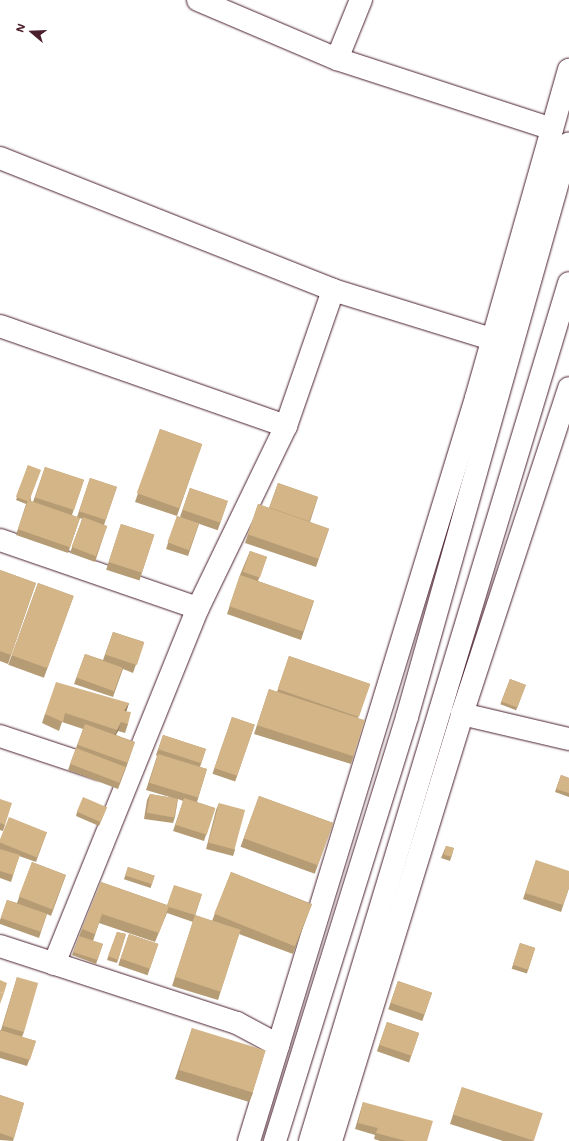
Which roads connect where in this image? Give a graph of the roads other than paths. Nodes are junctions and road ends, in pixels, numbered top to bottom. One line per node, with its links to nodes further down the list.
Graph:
1 (198, 0): 3 (street)
2 (361, 0): 3 (street)
3 (337, 58): 5 (street)
4 (569, 70): 5 (street)
5 (552, 130): 11 (street)
6 (569, 143): 24 (street)
7 (0, 158): 9 (street)
8 (569, 283): 25 (street)
9 (333, 290): 11 (street); 13 (street)
10 (0, 326): 13 (street)
11 (492, 339): 22 (street)
12 (569, 388): 16 (street)
13 (286, 426): 15 (street)
14 (0, 540): 15 (street)
15 (198, 608): 19 (street)
16 (462, 714): 18 (street); 26 (street)
17 (0, 736): 19 (street)
18 (569, 739)
19 (131, 780): 21 (street)
20 (0, 946): 21 (street)
21 (54, 964): 22 (street)
22 (278, 1045): 23 (street)
23 (249, 1141)
24 (275, 1141)
25 (310, 1141)
26 (331, 1141)

